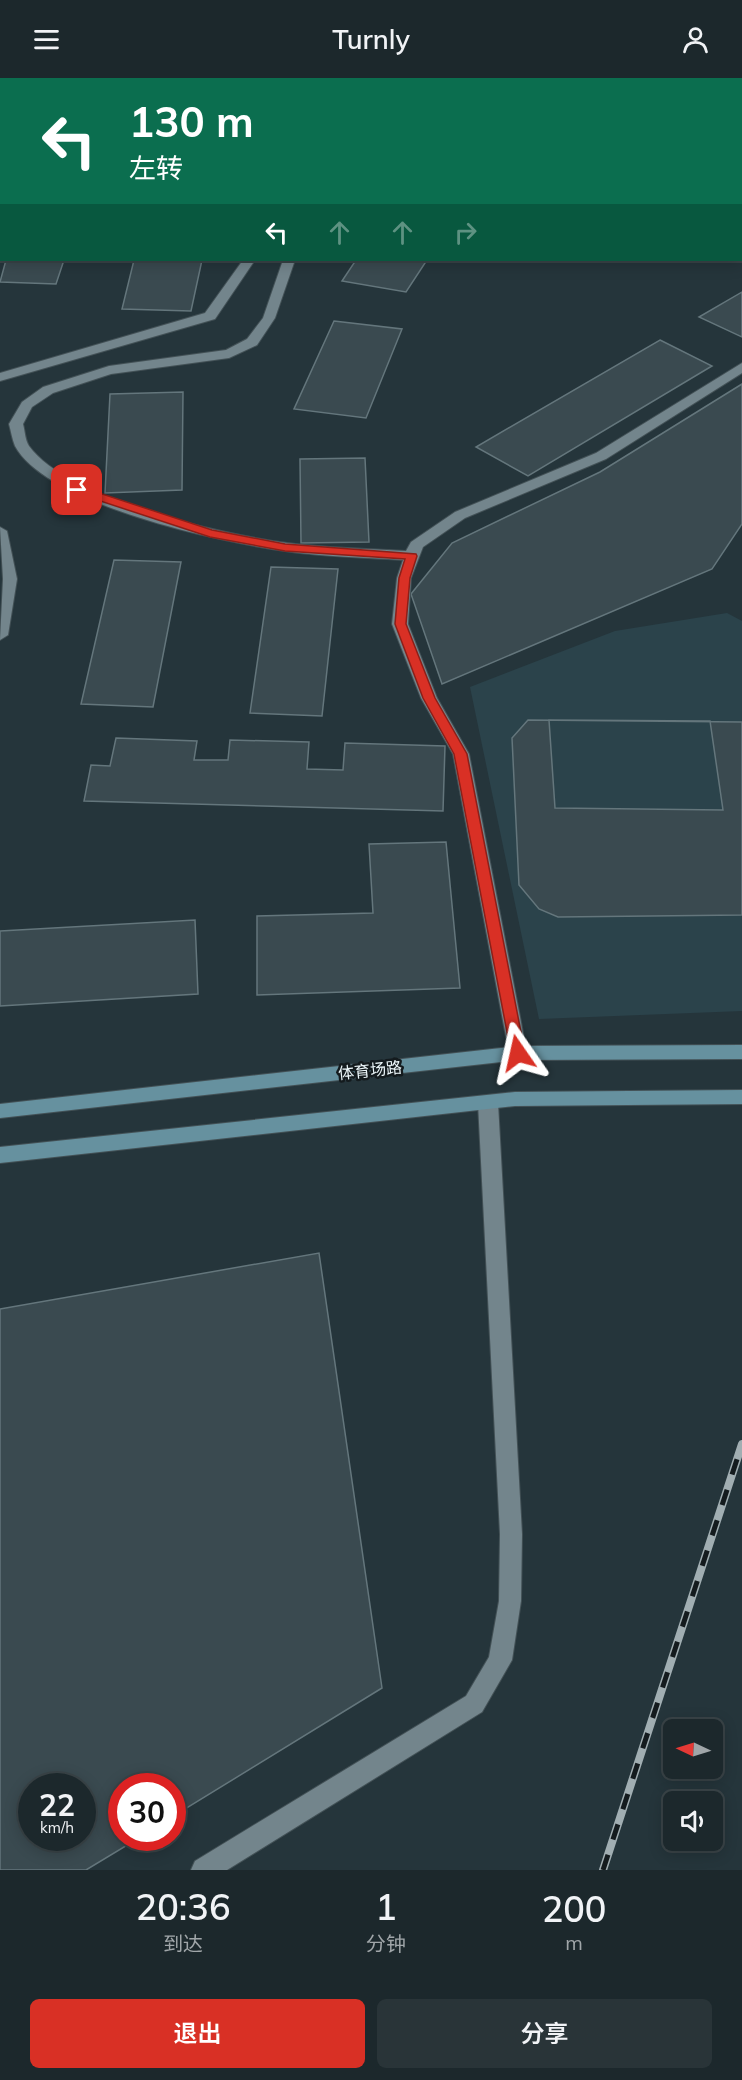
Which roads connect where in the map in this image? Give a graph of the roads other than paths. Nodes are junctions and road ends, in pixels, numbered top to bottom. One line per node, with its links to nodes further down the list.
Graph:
1 (248, 261): 4 (street)
2 (289, 261): 6 (street)
3 (742, 367): 6 (street)
4 (0, 377)
5 (0, 531): 7 (street)
6 (412, 556): 9 (street)
7 (0, 635)
8 (742, 1052): 9 (main road, 体育场路)
9 (518, 1053): 12 (main road, 体育场路)
10 (742, 1097): 11 (main road)
11 (488, 1102): 13 (main road); 14 (street)
12 (0, 1111)
13 (0, 1155)
14 (204, 1870)

